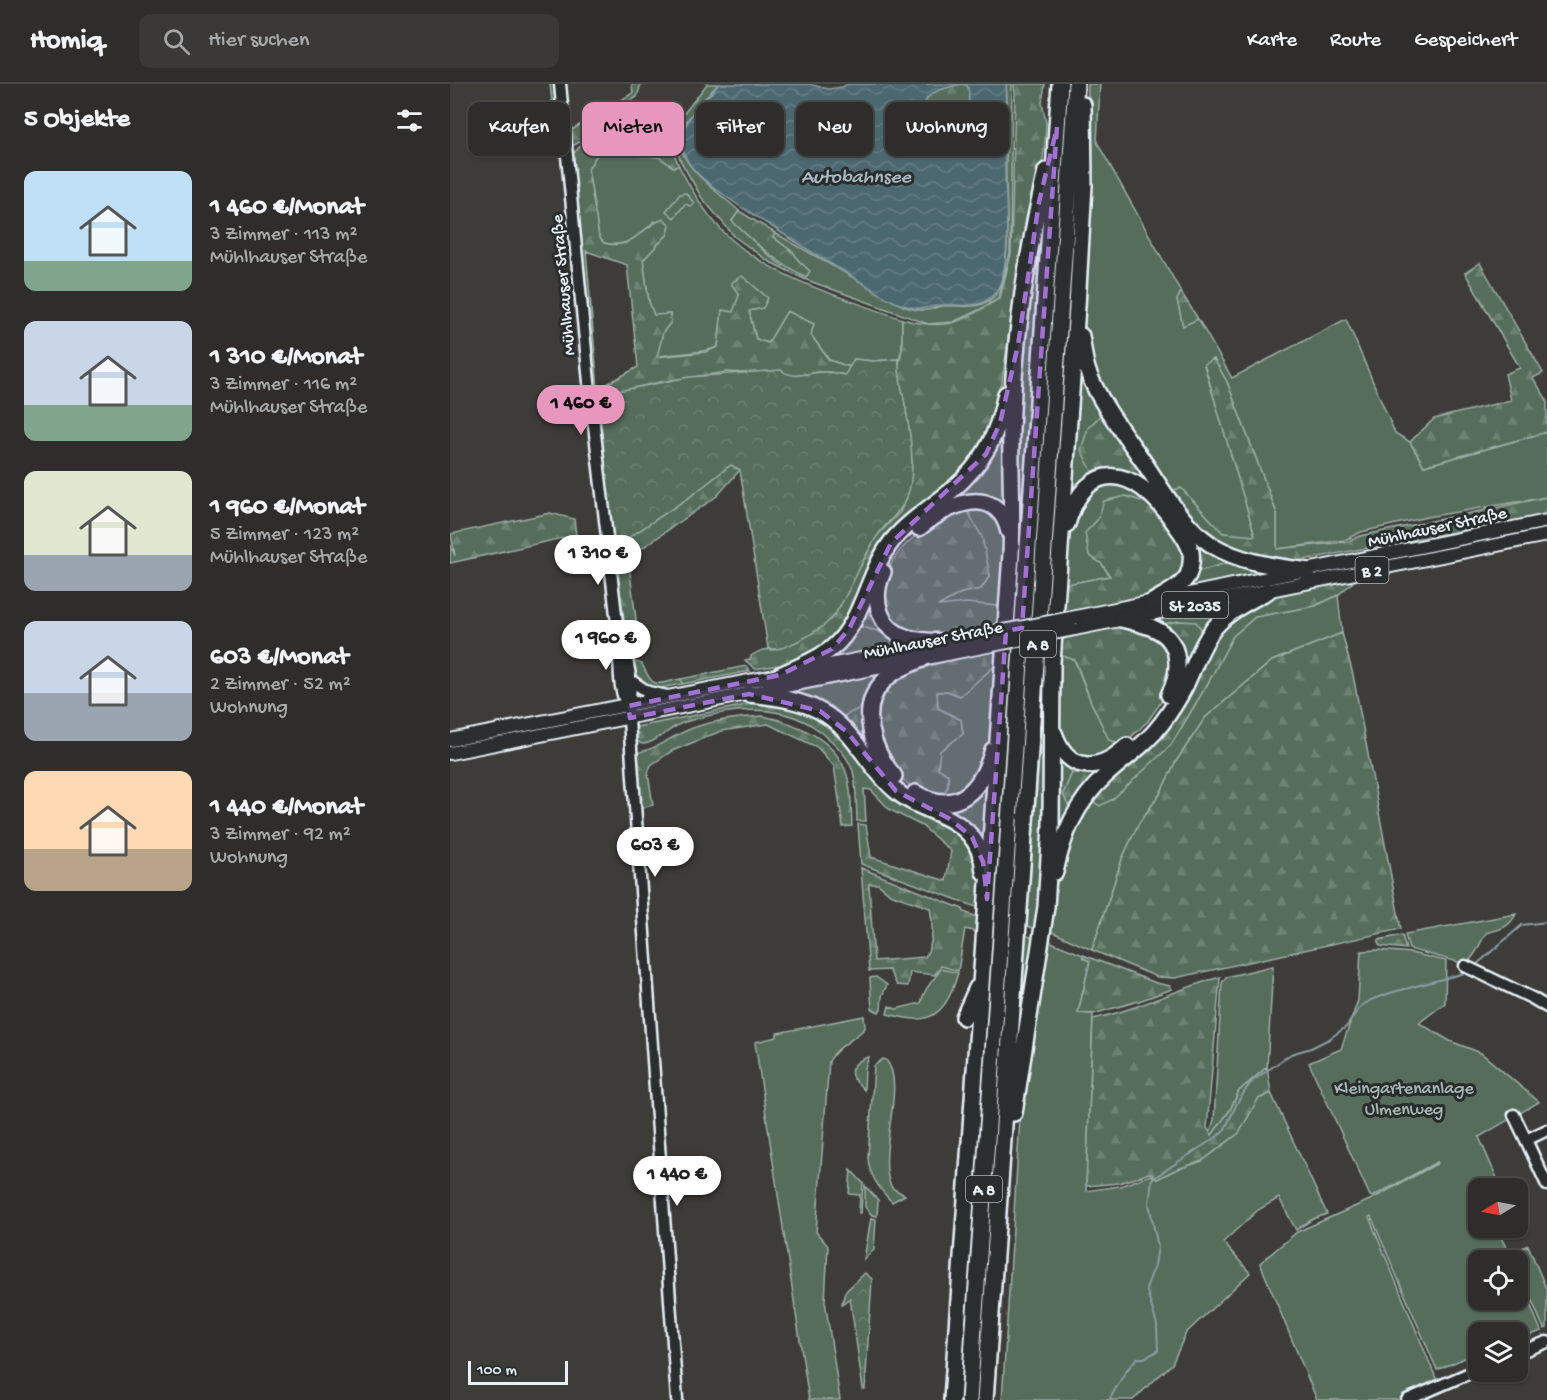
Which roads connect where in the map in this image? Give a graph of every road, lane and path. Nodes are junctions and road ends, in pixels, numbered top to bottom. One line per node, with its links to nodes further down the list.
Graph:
1 (560, 84): 17 (street, Mühlhauser Straße)
2 (1060, 84): 5 (highway, A 8)
3 (1076, 84): 40 (highway, A 8)
4 (1082, 84): 6 (highway)
5 (1057, 127): 7 (highway); 46 (highway, A 8)
6 (1077, 306): 11 (highway); 12 (highway)
7 (1017, 345): 10 (highway); 21 (highway)
8 (1547, 521): 12 (main road, Mühlhauser Straße / B 2)
9 (1547, 535): 13 (main road, Mühlhauser Straße / B 2)
10 (1011, 554): 19 (highway); 27 (highway)
11 (1059, 559): 14 (highway); 26 (highway)
12 (1308, 571): 14 (main road, Mühlhauser Straße / B 2)
13 (1268, 591): 15 (main road, Mühlhauser Straße / St 2035); 31 (highway)
14 (1151, 603): 16 (main road, Mühlhauser Straße / B 2)
15 (1122, 619): 16 (main road, Mühlhauser Straße / St 2035); 26 (highway)
16 (1075, 623): 18 (main road, Mühlhauser Straße / St 2035, bridge)
17 (617, 625): 22 (street, Mühlhauser Straße); 25 (street, Mühlhauser Straße)
18 (987, 640): 19 (main road, Mühlhauser Straße); 20 (main road, Mühlhauser Straße / St 2035)
19 (946, 642): 21 (main road, Mühlhauser Straße / St 2035)
20 (922, 659): 23 (main road, Mühlhauser Straße / St 2035); 27 (highway)
21 (780, 675): 24 (main road, Mühlhauser Straße / St 2035)
22 (630, 680): 24 (street); 25 (street, Mühlhauser Straße)
23 (749, 693): 25 (main road, Mühlhauser Straße / St 2035); 30 (highway)
24 (670, 697): 25 (main road, Mühlhauser Straße / St 2035)
25 (629, 712): 28 (main road, Mühlhauser Straße / St 2035); 29 (main road, Mühlhauser Straße / St 2035); 44 (street)
26 (1051, 721): 31 (highway)
27 (1000, 724): 30 (highway)
28 (450, 740)
29 (450, 753)
30 (987, 899): 33 (highway)
31 (1046, 907): 40 (highway)
32 (1465, 966): 34 (street)
33 (982, 970): 35 (highway); 45 (highway)
34 (1547, 1007)
35 (964, 1017)
36 (1514, 1115): 38 (street)
37 (1547, 1130): 38 (street)
38 (1526, 1140): 39 (street)
39 (1546, 1182)
40 (999, 1204): 47 (highway, A 8)
41 (1547, 1342): 42 (street)
42 (1528, 1349)
43 (1468, 1374): 48 (street)
44 (677, 1400)
45 (952, 1400)
46 (969, 1400)
47 (985, 1400)
48 (1407, 1400)

